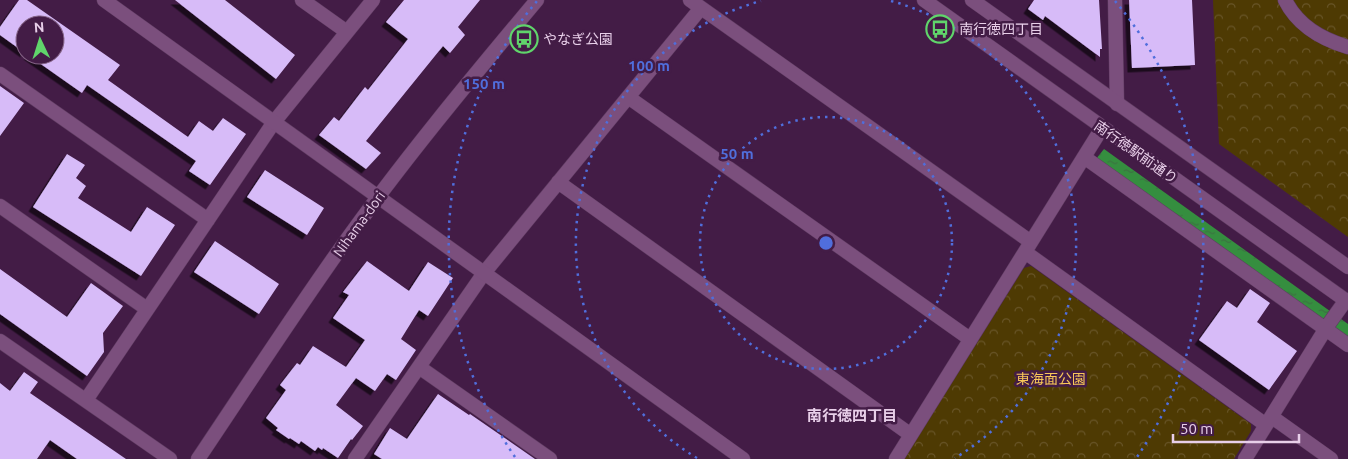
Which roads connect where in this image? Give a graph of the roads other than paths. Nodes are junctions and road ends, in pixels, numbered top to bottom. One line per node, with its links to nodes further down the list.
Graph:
1 (104, 0): 15 (street)
2 (302, 0): 10 (street)
3 (373, 0): 10 (street)
4 (537, 0): 19 (street, Nihama-dori)
5 (924, 0): 16 (street, 南行徳駅前通り)
6 (972, 0): 14 (street, 南行徳駅前通り)
7 (1115, 0): 14 (street)
8 (1285, 0): 11 (street)
9 (696, 4): 13 (street); 22 (street)
10 (347, 32): 15 (street)
11 (1348, 47)
12 (0, 74): 21 (street)
13 (628, 97): 18 (street); 28 (street)
14 (1117, 104): 23 (street, 南行徳駅前通り)
15 (274, 122): 19 (street); 21 (street)
16 (1102, 128): 17 (street); 25 (street, 南行徳駅前通り)
17 (1084, 157): 22 (street); 27 (street)
18 (558, 182): 24 (street); 34 (street)
19 (378, 197): 24 (street); 37 (street, Nihama-dori)
20 (0, 206): 26 (street)
21 (208, 220): 26 (street)
22 (1028, 247): 28 (street); 33 (street)
23 (1348, 267)
24 (484, 273): 31 (street); 39 (street)
25 (1347, 301): 27 (street)
26 (148, 309): 32 (street)
27 (1330, 323): 30 (street); 33 (street)
28 (970, 340): 34 (street)
29 (0, 341): 32 (street)
30 (1348, 345)
31 (419, 367): 35 (street); 38 (street)
32 (86, 400): 36 (street)
33 (1269, 421): 41 (street); 42 (street)
34 (911, 435): 40 (street)
35 (358, 458)
36 (170, 459)
37 (198, 459)
38 (550, 459)
39 (743, 459)
40 (896, 459)
41 (1245, 459)
42 (1331, 459)

